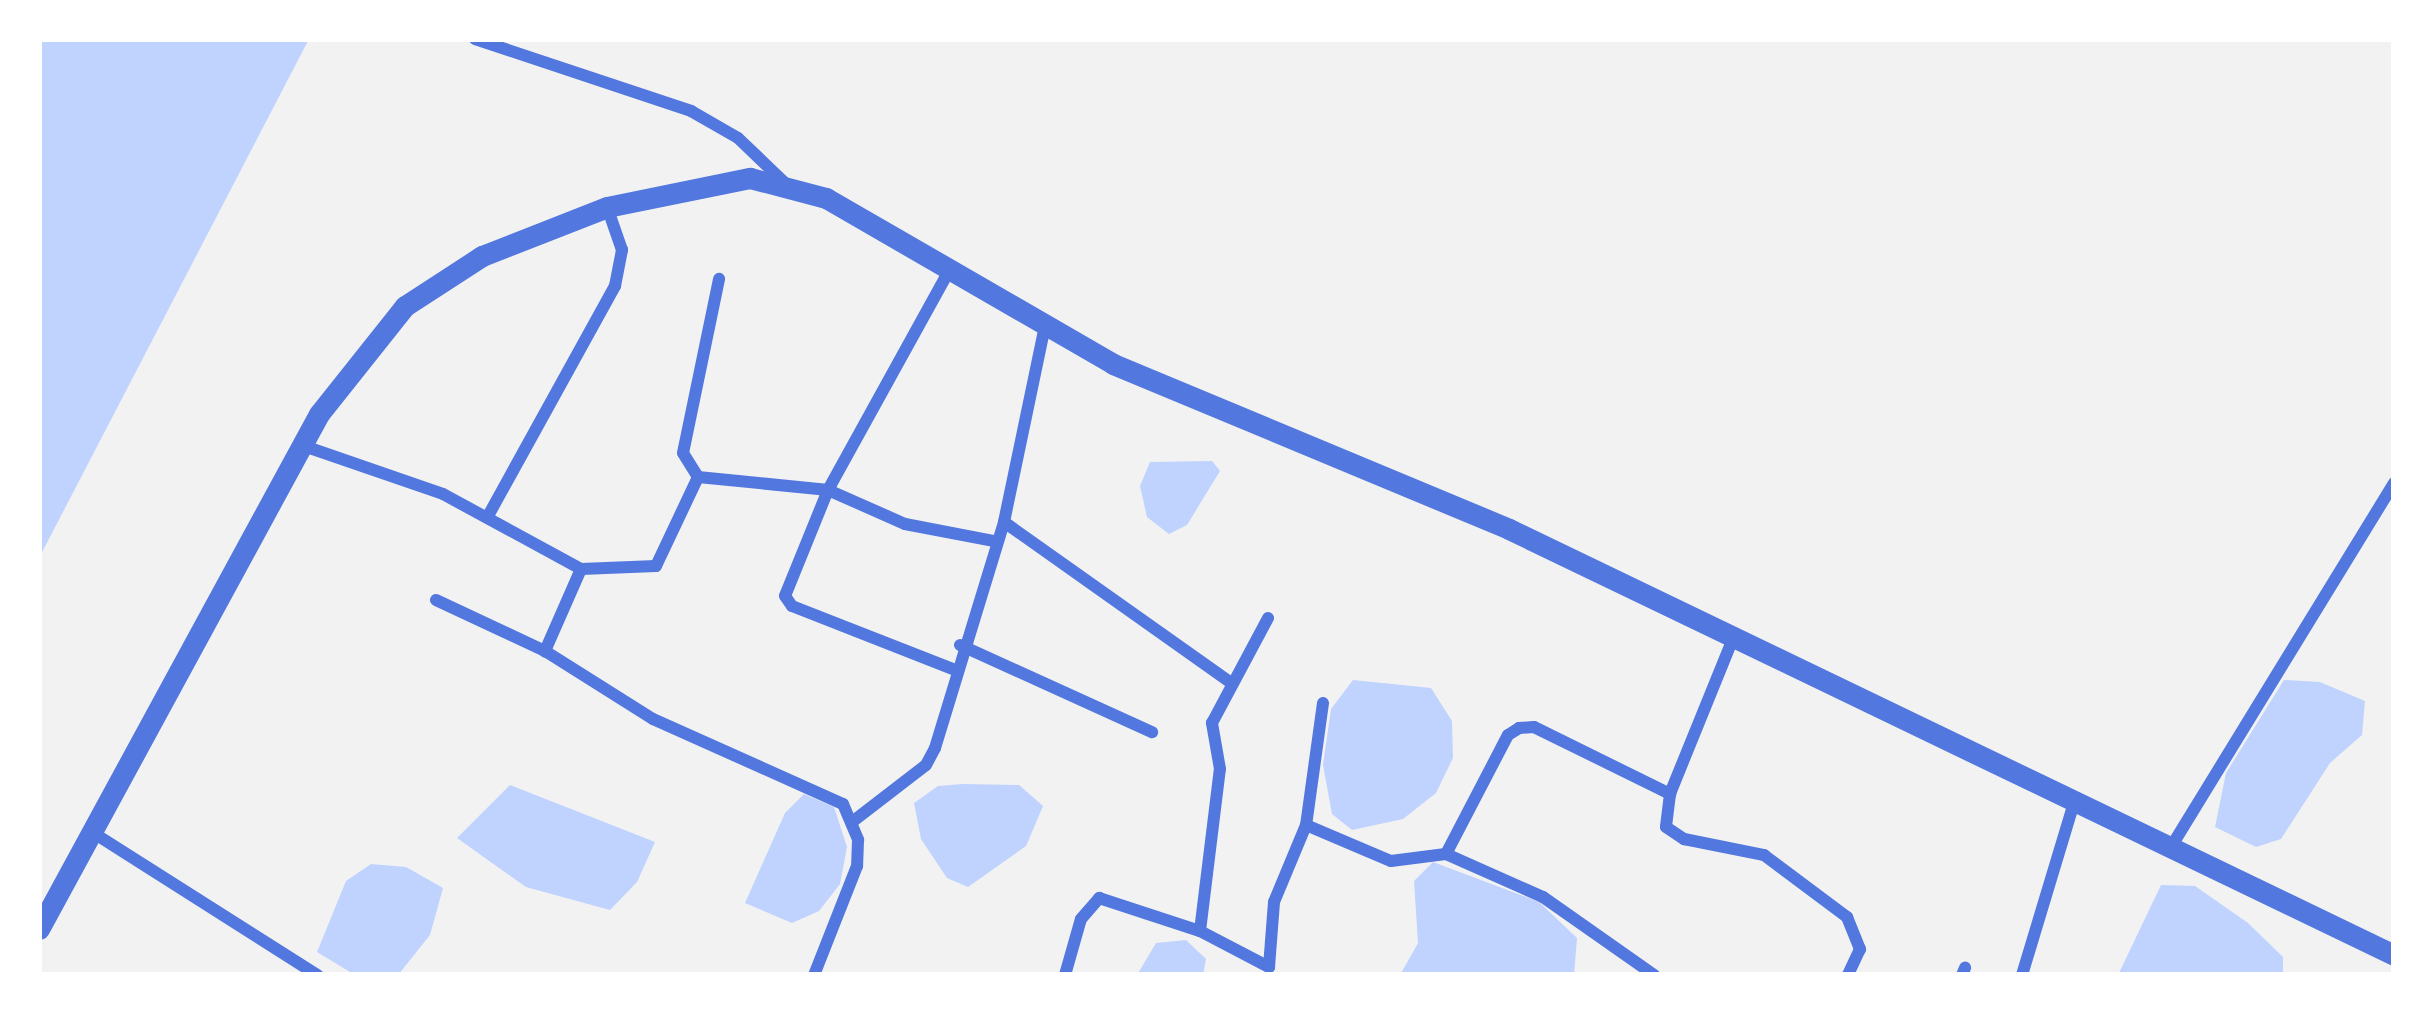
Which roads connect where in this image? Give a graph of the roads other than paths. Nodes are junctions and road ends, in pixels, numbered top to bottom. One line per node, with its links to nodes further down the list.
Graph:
1 (475, 39): 2 (street)
2 (784, 182): 3 (street); 4 (street)
3 (608, 207): 7 (street); 11 (street)
4 (950, 269): 6 (street); 10 (street)
5 (719, 279): 8 (street)
6 (1046, 324): 12 (street); 17 (street)
7 (301, 445): 11 (street); 28 (street)
8 (698, 477): 10 (street); 14 (street)
9 (2394, 483): 29 (street)
10 (828, 490): 13 (street); 20 (street)
11 (488, 516): 14 (street)
12 (1004, 522): 13 (street); 21 (street)
13 (994, 541): 18 (street)
14 (581, 569): 19 (street)
15 (436, 600): 19 (street)
16 (1268, 618): 21 (street)
17 (1732, 641): 24 (street); 25 (street)
18 (960, 645): 20 (street); 23 (street)
19 (545, 651): 26 (street)
20 (953, 669): 26 (street)
21 (1230, 682): 32 (street)
22 (1323, 704): 27 (street)
23 (1152, 733)
24 (1670, 794): 30 (street); 39 (street)
25 (2075, 799): 29 (street); 40 (street)
26 (852, 822): 36 (street)
27 (1306, 825): 30 (street); 34 (street)
28 (92, 832): 31 (street); 35 (street)
29 (2171, 848): 33 (street)
30 (1446, 854): 38 (street)
31 (39, 928)
32 (1200, 931): 34 (street); 37 (street)
33 (2394, 955)
34 (1274, 971)
35 (317, 975)
36 (814, 975)
37 (1065, 975)
38 (1654, 975)
39 (1848, 975)
40 (2022, 975)

